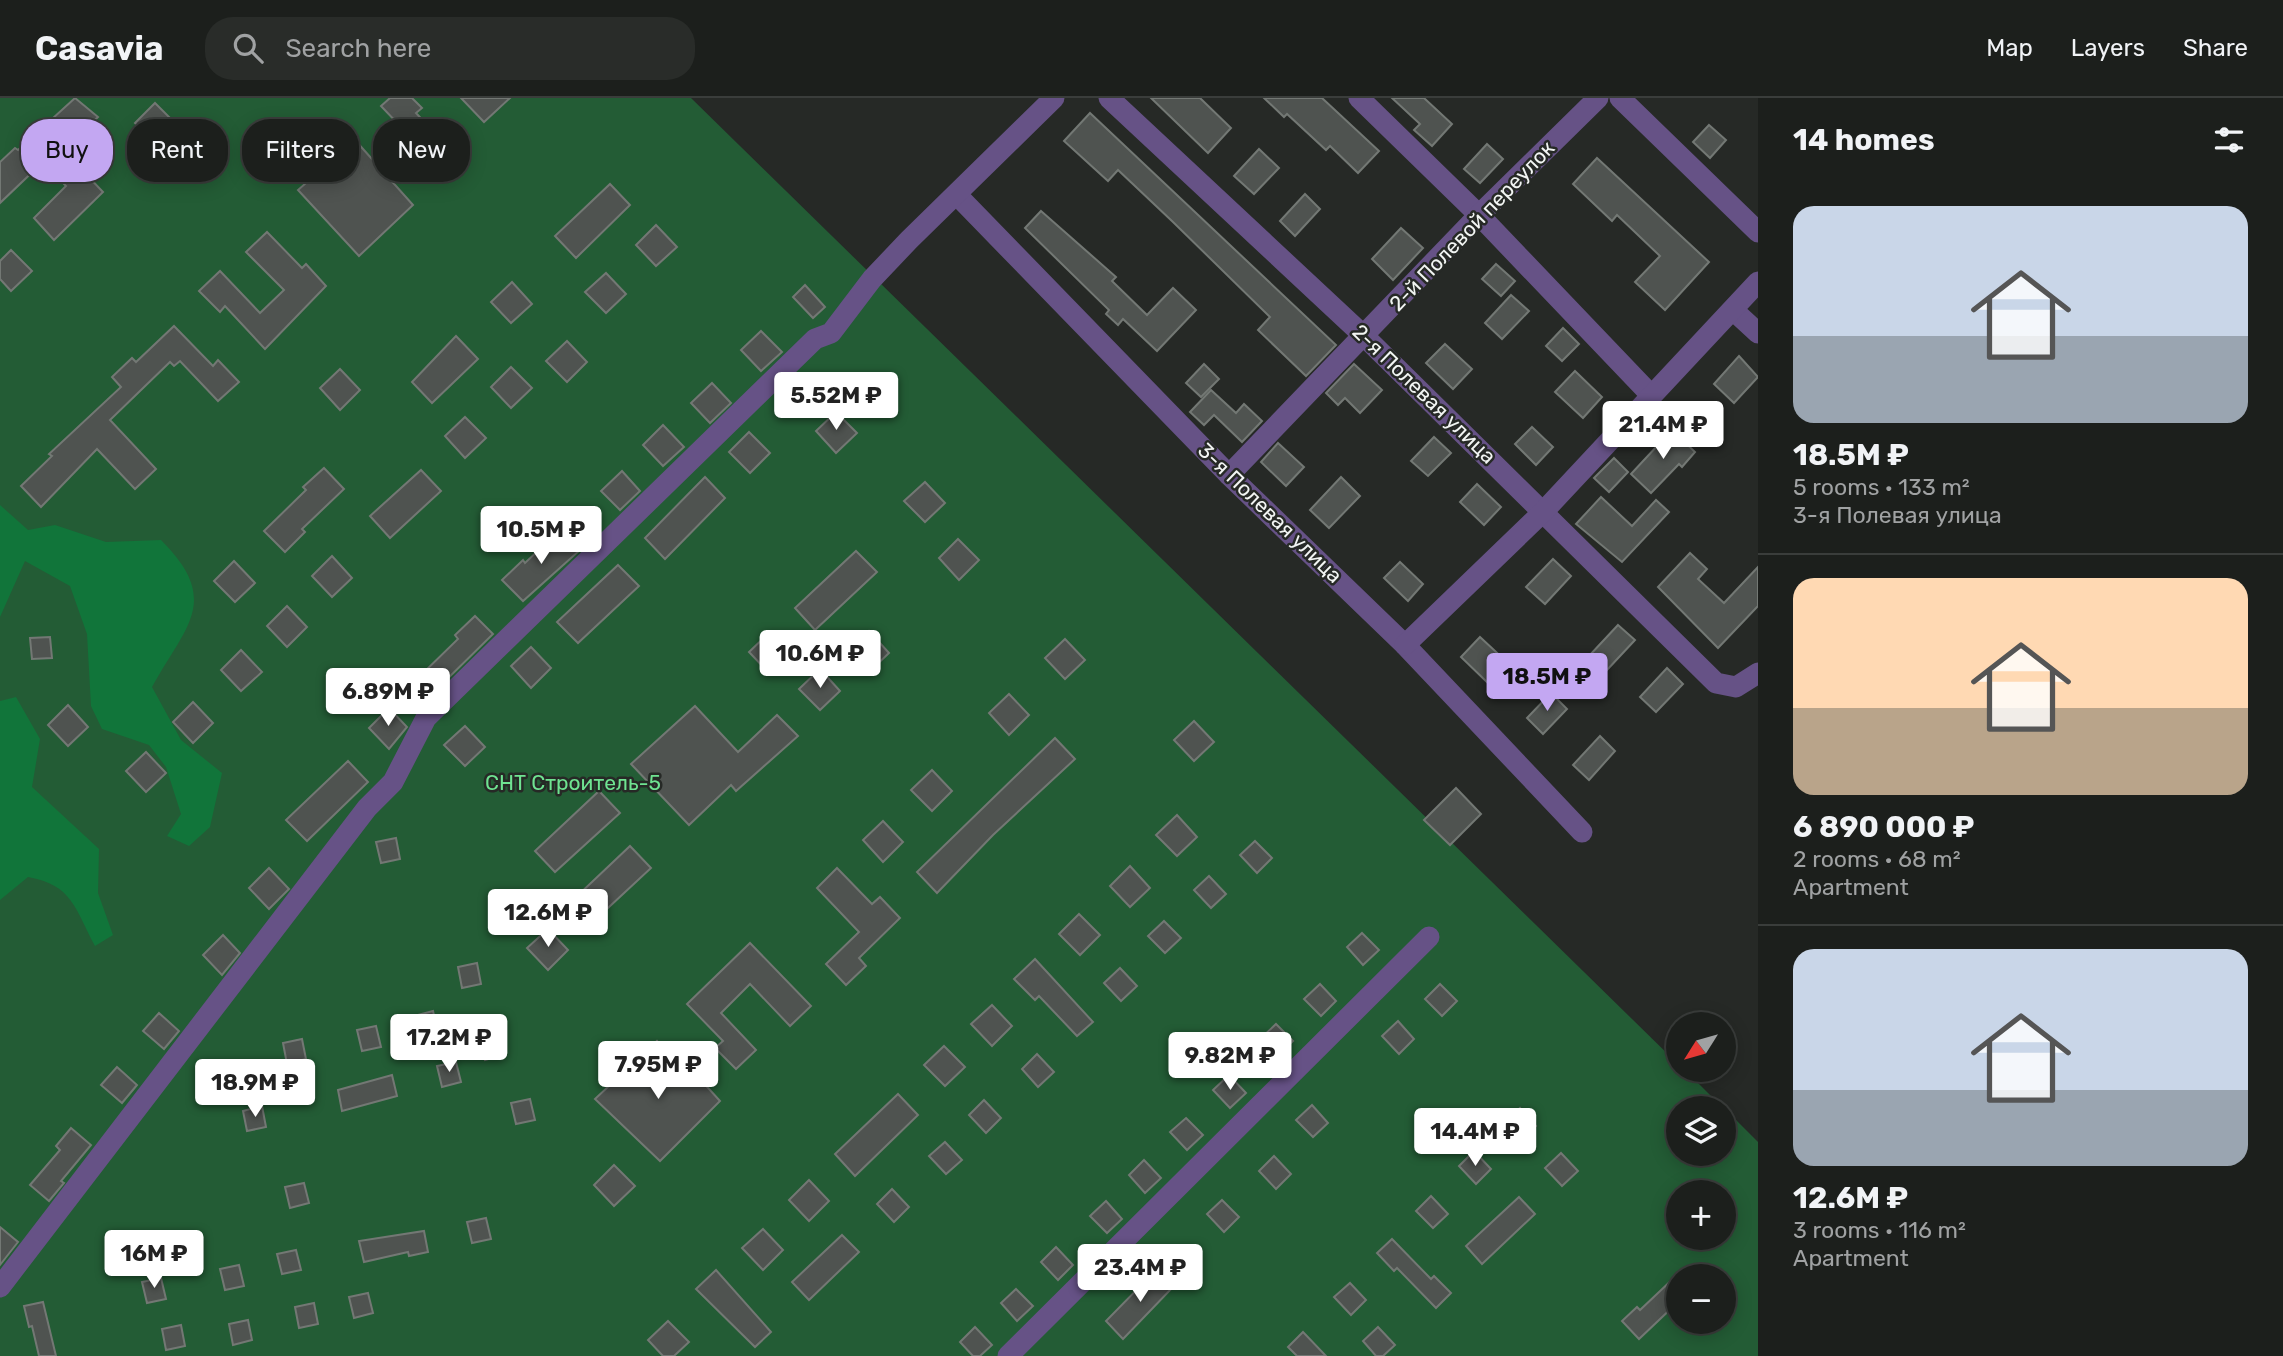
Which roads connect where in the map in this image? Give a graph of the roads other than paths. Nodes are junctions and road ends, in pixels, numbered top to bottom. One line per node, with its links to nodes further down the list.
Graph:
1 (1054, 98): 6 (street)
2 (1109, 98): 12 (street, 2-я Полевая улица)
3 (1359, 98): 7 (street)
4 (1598, 98): 7 (street, 2-й Полевой переулок)
5 (1620, 98): 8 (street)
6 (957, 195): 14 (street, 3-я Полевая улица); 20 (street)
7 (1479, 215): 12 (street, 2-й Полевой переулок); 13 (street)
8 (1758, 232)
9 (1758, 282): 10 (street)
10 (1733, 310): 11 (street); 13 (street)
11 (1758, 333)
12 (1365, 337): 14 (street, 2-й Полевой переулок); 15 (street, 2-я Полевая улица)
13 (1650, 394): 15 (street)
14 (1230, 475): 16 (street, 3-я Полевая улица)
15 (1544, 511): 16 (street); 17 (street, 2-я Полевая улица)
16 (1405, 645): 18 (street, 3-я Полевая улица)
17 (1758, 673)
18 (1582, 832)
19 (1429, 937): 21 (street)
20 (0, 1287)
21 (1008, 1356)

